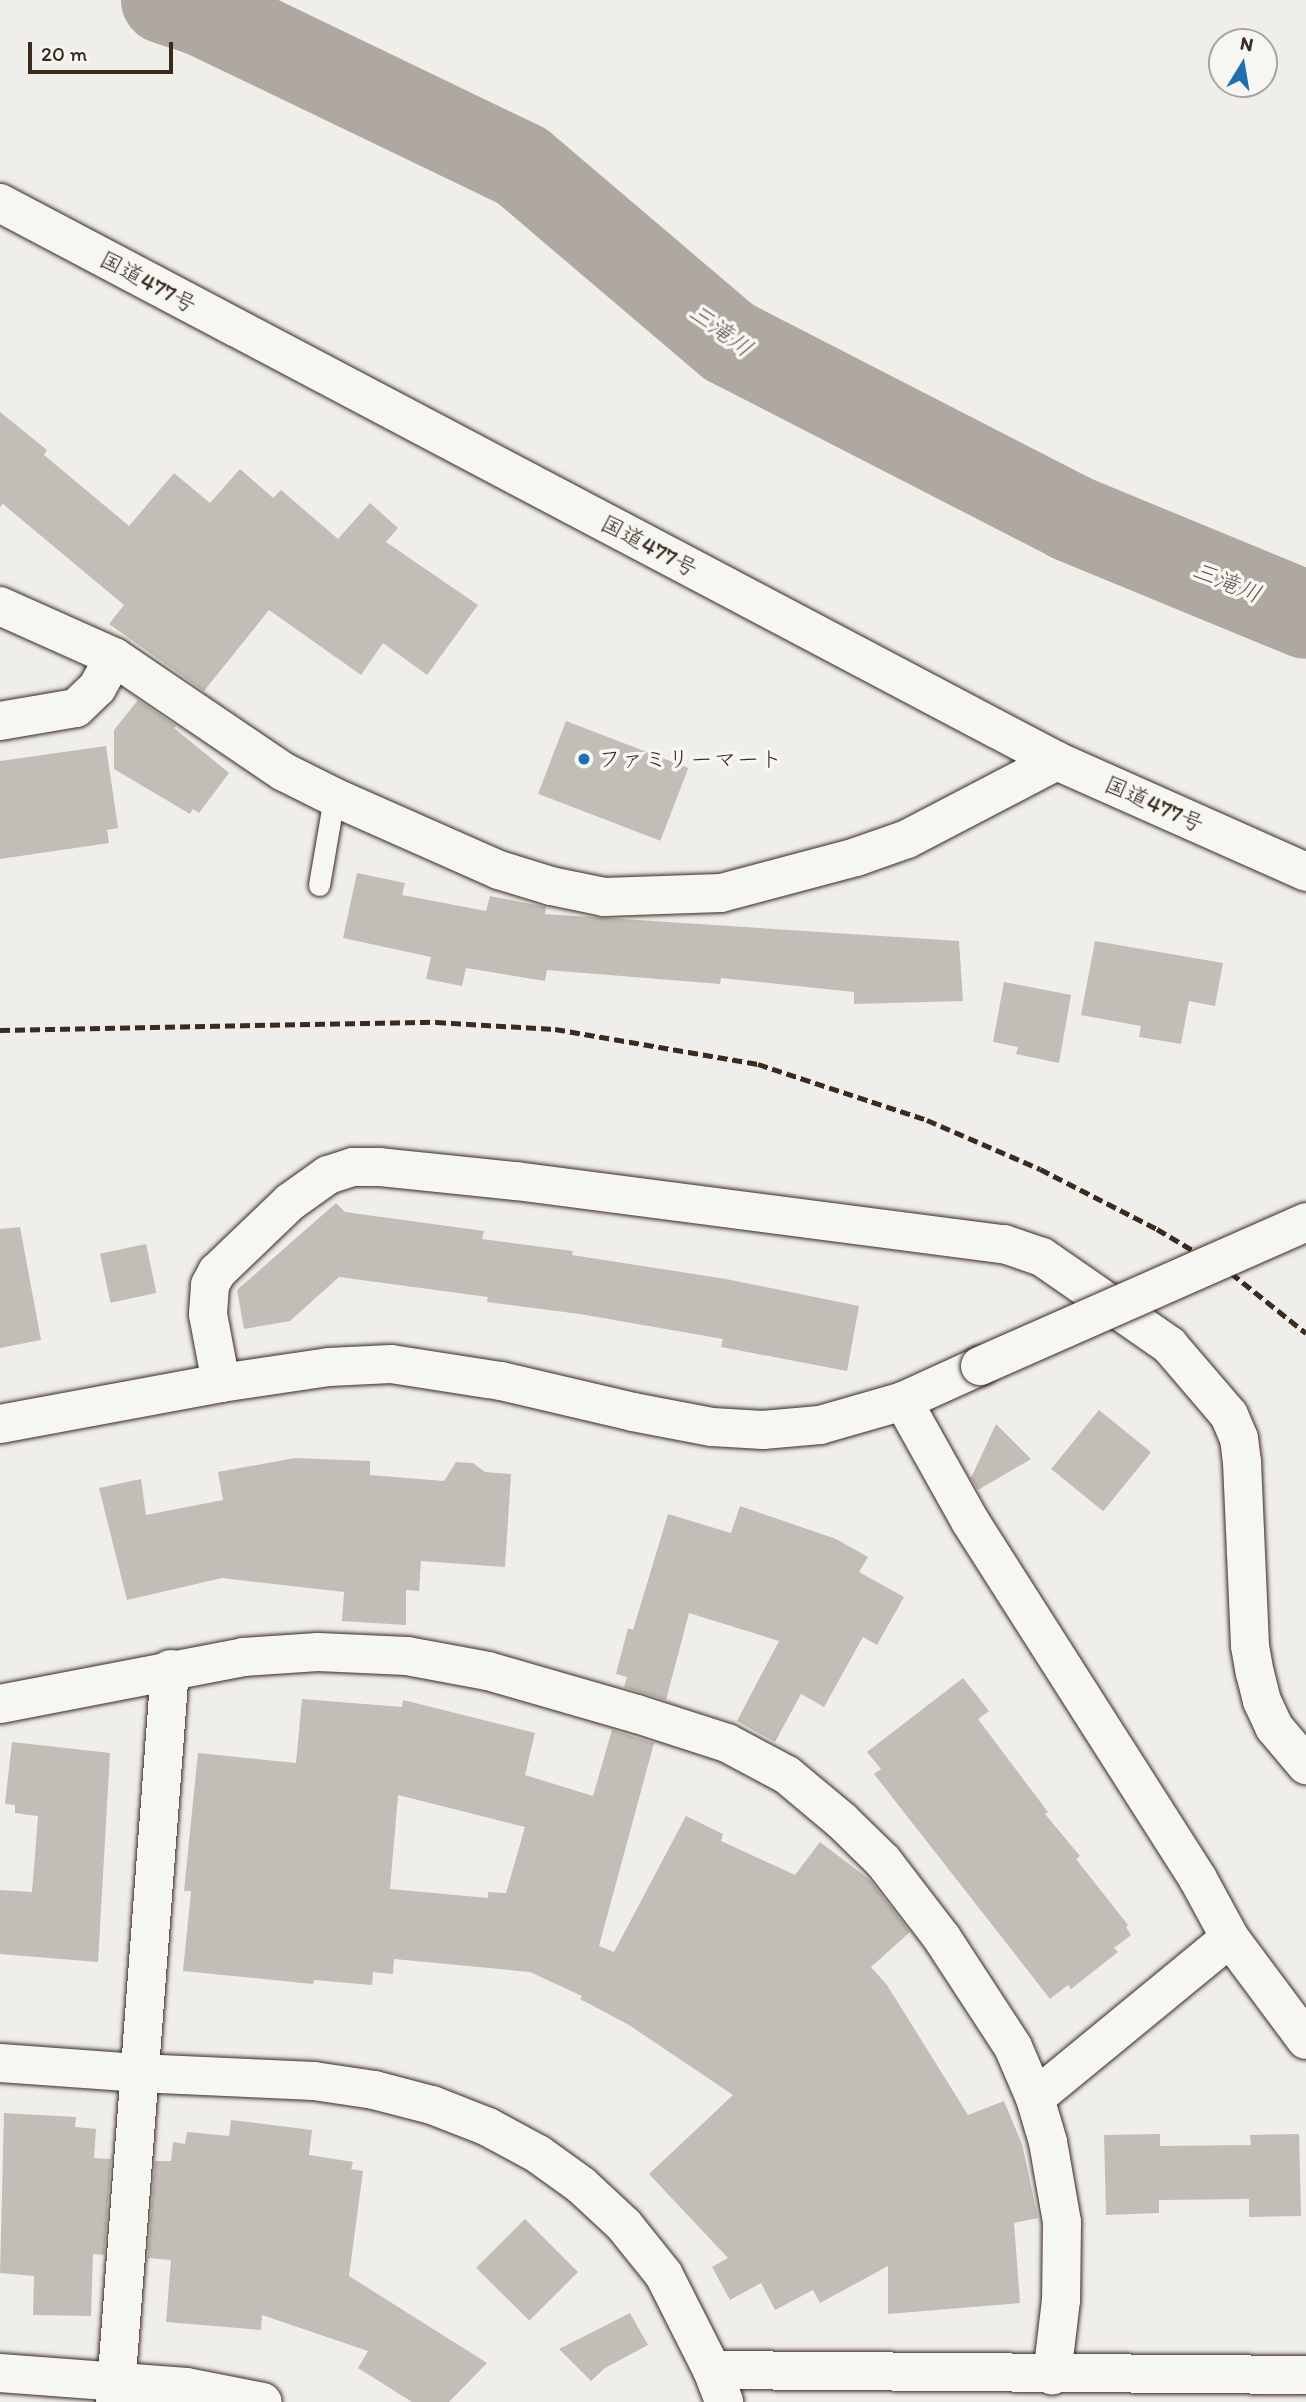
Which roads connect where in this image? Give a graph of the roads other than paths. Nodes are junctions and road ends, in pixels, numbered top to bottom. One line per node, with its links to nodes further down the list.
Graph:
1 (0, 203): 5 (main road, 国道477号)
2 (0, 606): 3 (main road)
3 (114, 657): 4 (main road); 6 (main road)
4 (0, 721)
5 (1057, 761): 6 (main road); 7 (main road, 国道477号)
6 (334, 797): 8 (lane)
7 (1306, 872)
8 (319, 885)
9 (1306, 1222): 11 (main road, bridge)
10 (221, 1383): 11 (main road); 12 (main road); 15 (main road)
11 (903, 1401): 16 (main road)
12 (0, 1423)
13 (170, 1669): 14 (main road); 19 (main road); 20 (main road)
14 (0, 1704)
15 (1306, 1765)
16 (1230, 1938): 17 (main road); 20 (main road)
17 (1306, 2040)
18 (0, 2063): 19 (main road)
19 (138, 2073): 24 (main road); 25 (main road)
20 (1035, 2098): 22 (main road)
21 (0, 2373): 25 (main road)
22 (1052, 2375): 23 (main road); 24 (main road)
23 (1306, 2375)
24 (718, 2386)
25 (116, 2392): 26 (main road)
26 (262, 2402)

